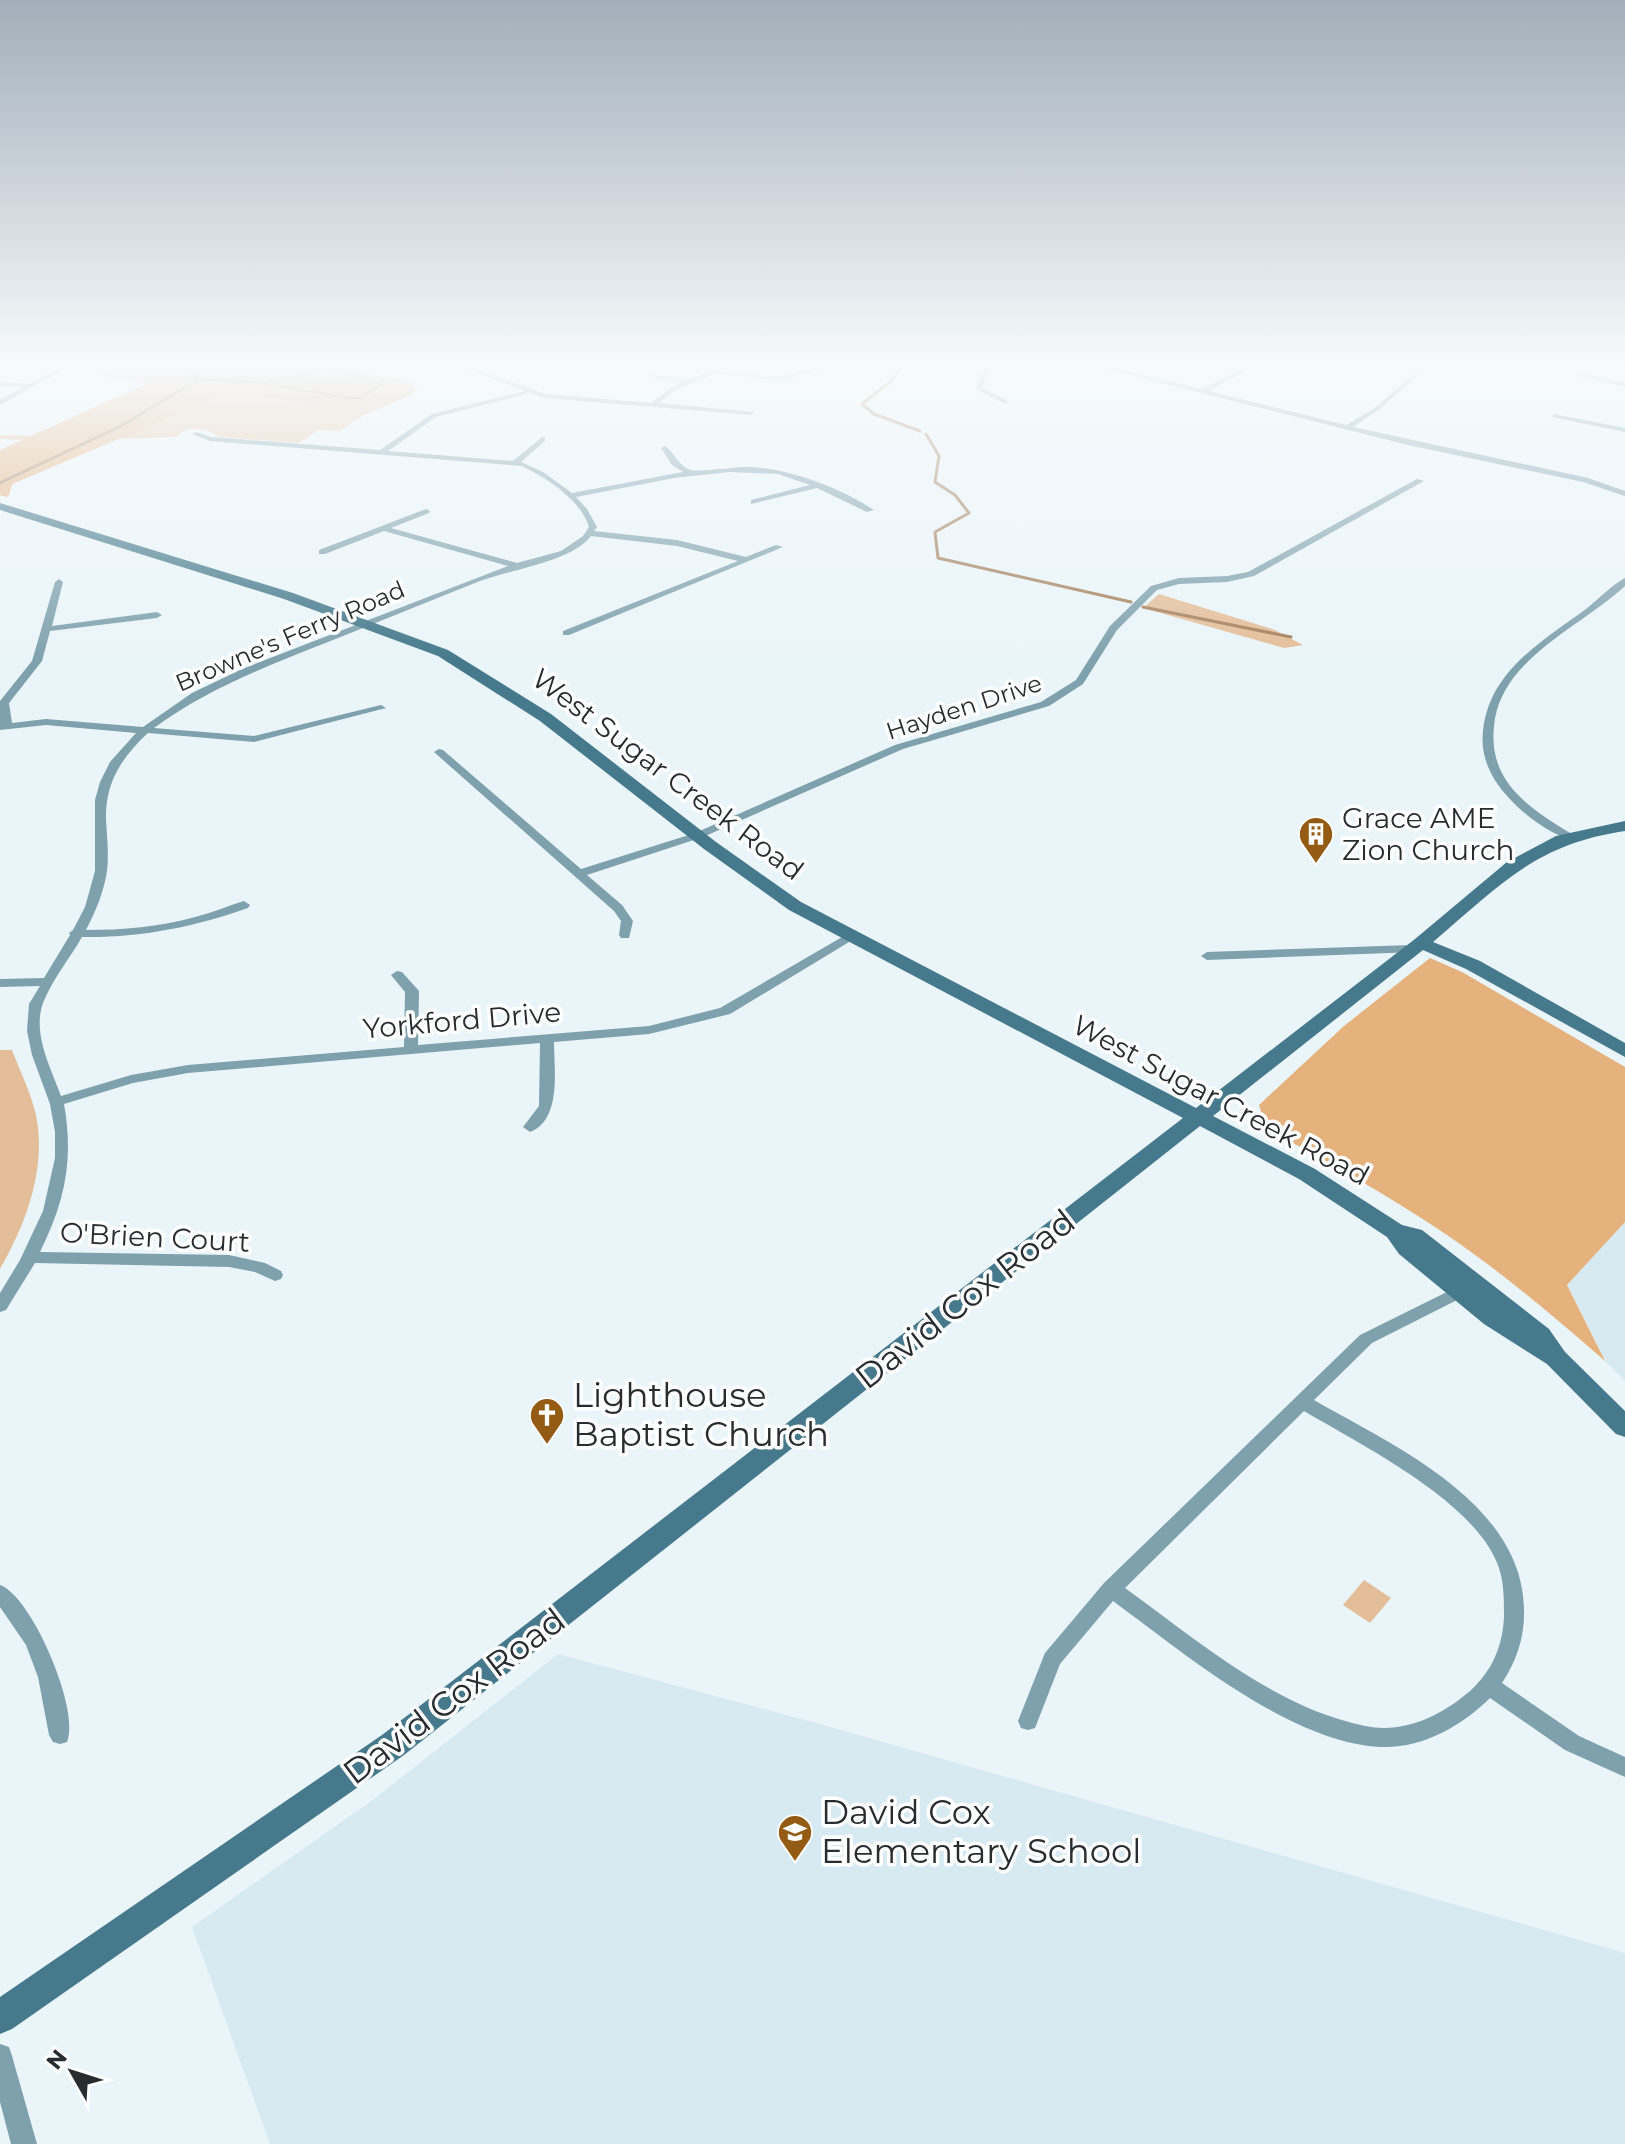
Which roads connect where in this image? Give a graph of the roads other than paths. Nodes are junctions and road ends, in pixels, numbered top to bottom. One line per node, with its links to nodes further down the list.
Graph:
1 (516, 462): 10 (street)
2 (674, 462): 4 (street)
3 (1496, 462): 8 (street)
4 (693, 475): 7 (street); 10 (street)
5 (1420, 481): 32 (street, Hayden Drive)
6 (1625, 481): 8 (street)
7 (816, 486): 11 (street); 13 (street)
8 (1606, 487): 9 (street)
9 (1625, 494)
10 (569, 496): 16 (street)
11 (754, 502)
12 (0, 506): 24 (main road, West Sugar Creek Road)
13 (870, 510)
14 (426, 511): 15 (street)
15 (384, 528): 18 (street); 20 (street)
16 (590, 533): 19 (street); 20 (street, Browne's Ferry Road)
17 (779, 547): 19 (street)
18 (322, 552)
19 (746, 560): 26 (street)
20 (515, 565): 24 (street, Browne's Ferry Road)
21 (1625, 581): 33 (street)
22 (59, 582): 25 (street)
23 (157, 615): 25 (street)
24 (366, 624): 29 (street, Browne's Ferry Road); 32 (main road, West Sugar Creek Road)
25 (46, 629): 28 (street)
26 (566, 633)
27 (381, 708): 29 (street)
28 (3, 726): 29 (street)
29 (144, 731): 36 (street, Browne's Ferry Road)
30 (439, 752): 34 (street)
31 (1625, 826): 33 (main road, David Cox Road)
32 (699, 835): 34 (street, Hayden Drive); 38 (main road, West Sugar Creek Road)
33 (1568, 836): 39 (main road, David Cox Road)
34 (578, 874): 37 (street)
35 (244, 905): 36 (street)
36 (75, 933): 42 (street, Browne's Ferry Road)
37 (625, 935)
38 (853, 936): 44 (street, Yorkford Drive); 48 (main road, West Sugar Creek Road)
39 (1417, 946): 40 (street); 46 (main road); 48 (main road, David Cox Road)
40 (1207, 956)
41 (397, 975): 45 (street)
42 (48, 982): 43 (street); 47 (street, Browne's Ferry Road)
43 (0, 983)
44 (547, 1038): 45 (street, Yorkford Drive); 49 (street)
45 (411, 1050): 47 (street, Yorkford Drive)
46 (1625, 1051)
47 (56, 1102): 51 (street, Browne's Ferry Road)
48 (1195, 1118): 50 (main road, West Sugar Creek Road); 64 (main road, David Cox Road)
49 (530, 1127)
50 (1396, 1232): 53 (main road, West Sugar Creek Road); 55 (main road, West Sugar Creek Road)
51 (31, 1257): 52 (street, O'Brien Court); 54 (street, Browne's Ferry Road)
52 (275, 1275)
53 (1461, 1291): 55 (main road, West Sugar Creek Road); 56 (street)
54 (0, 1306)
55 (1556, 1358): 57 (main road, West Sugar Creek Road)
56 (1301, 1401): 58 (street); 60 (street)
57 (1625, 1427)
58 (1111, 1589): 60 (street); 61 (street)
59 (0, 1593): 62 (street)
60 (1489, 1686): 63 (street)
61 (1028, 1721)
62 (60, 1735)
63 (1625, 1767)
64 (0, 2017)
65 (0, 2056): 66 (street)
66 (24, 2144)

